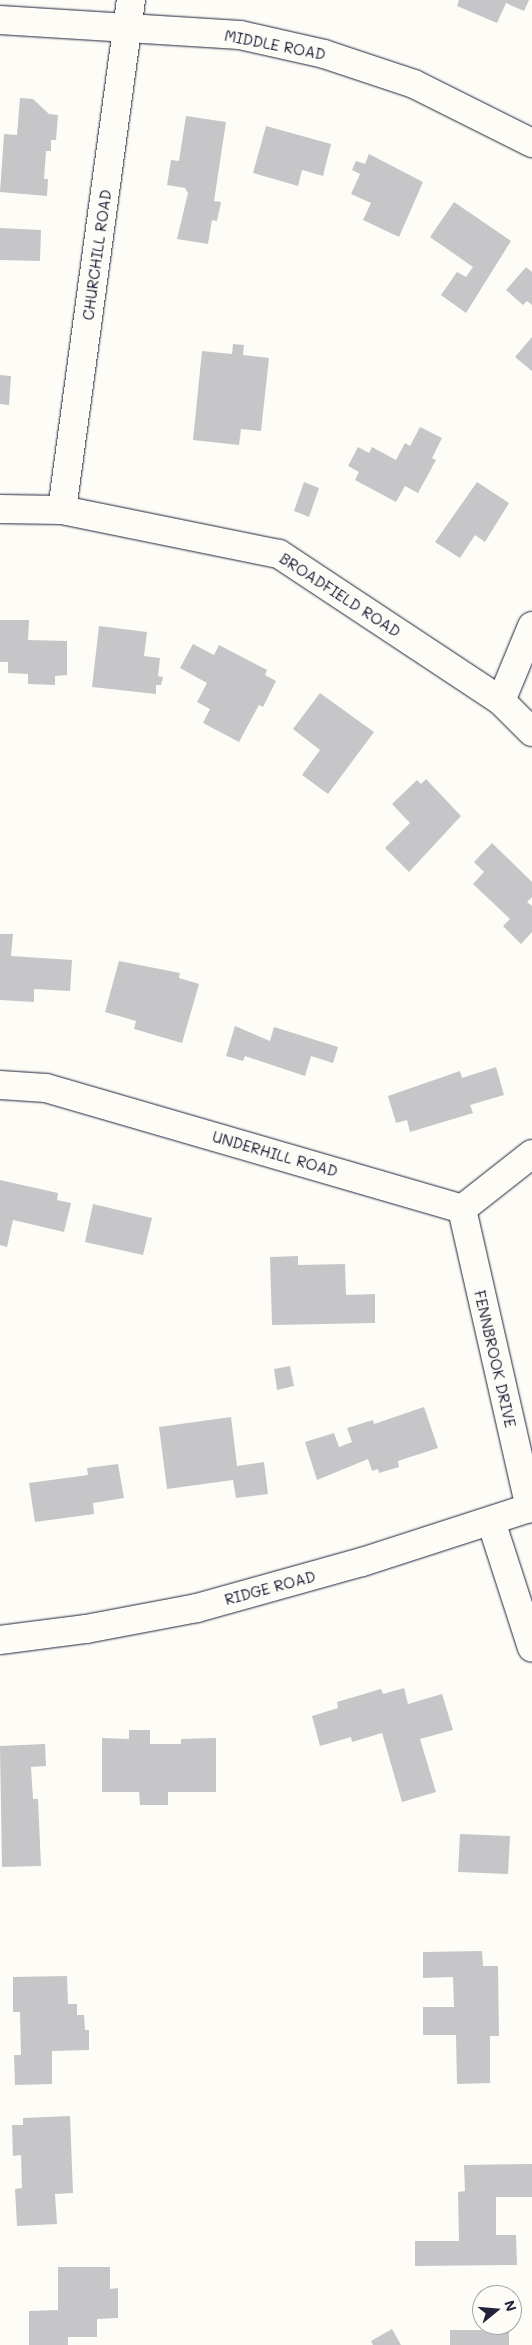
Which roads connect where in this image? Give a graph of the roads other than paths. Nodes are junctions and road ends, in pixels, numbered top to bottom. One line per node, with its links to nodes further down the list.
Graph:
1 (131, 0): 3 (street, CHURCHILL ROAD)
2 (0, 20): 3 (street, MIDDLE ROAD)
3 (127, 27): 4 (street, MIDDLE ROAD); 6 (street, CHURCHILL ROAD)
4 (532, 143)
5 (0, 509): 6 (street, BROADFIELD ROAD)
6 (62, 510): 8 (street, BROADFIELD ROAD)
7 (532, 626): 8 (street)
8 (500, 700): 9 (street, BROADFIELD ROAD)
9 (532, 732)
10 (0, 1086): 12 (street, UNDERHILL ROAD)
11 (532, 1154): 12 (street)
12 (462, 1209): 13 (street, FENNBROOK DRIVE)
13 (531, 1507): 14 (street, RIDGE ROAD)
14 (491, 1520): 15 (street, RIDGE ROAD); 16 (street)
15 (0, 1640)
16 (532, 1648)

